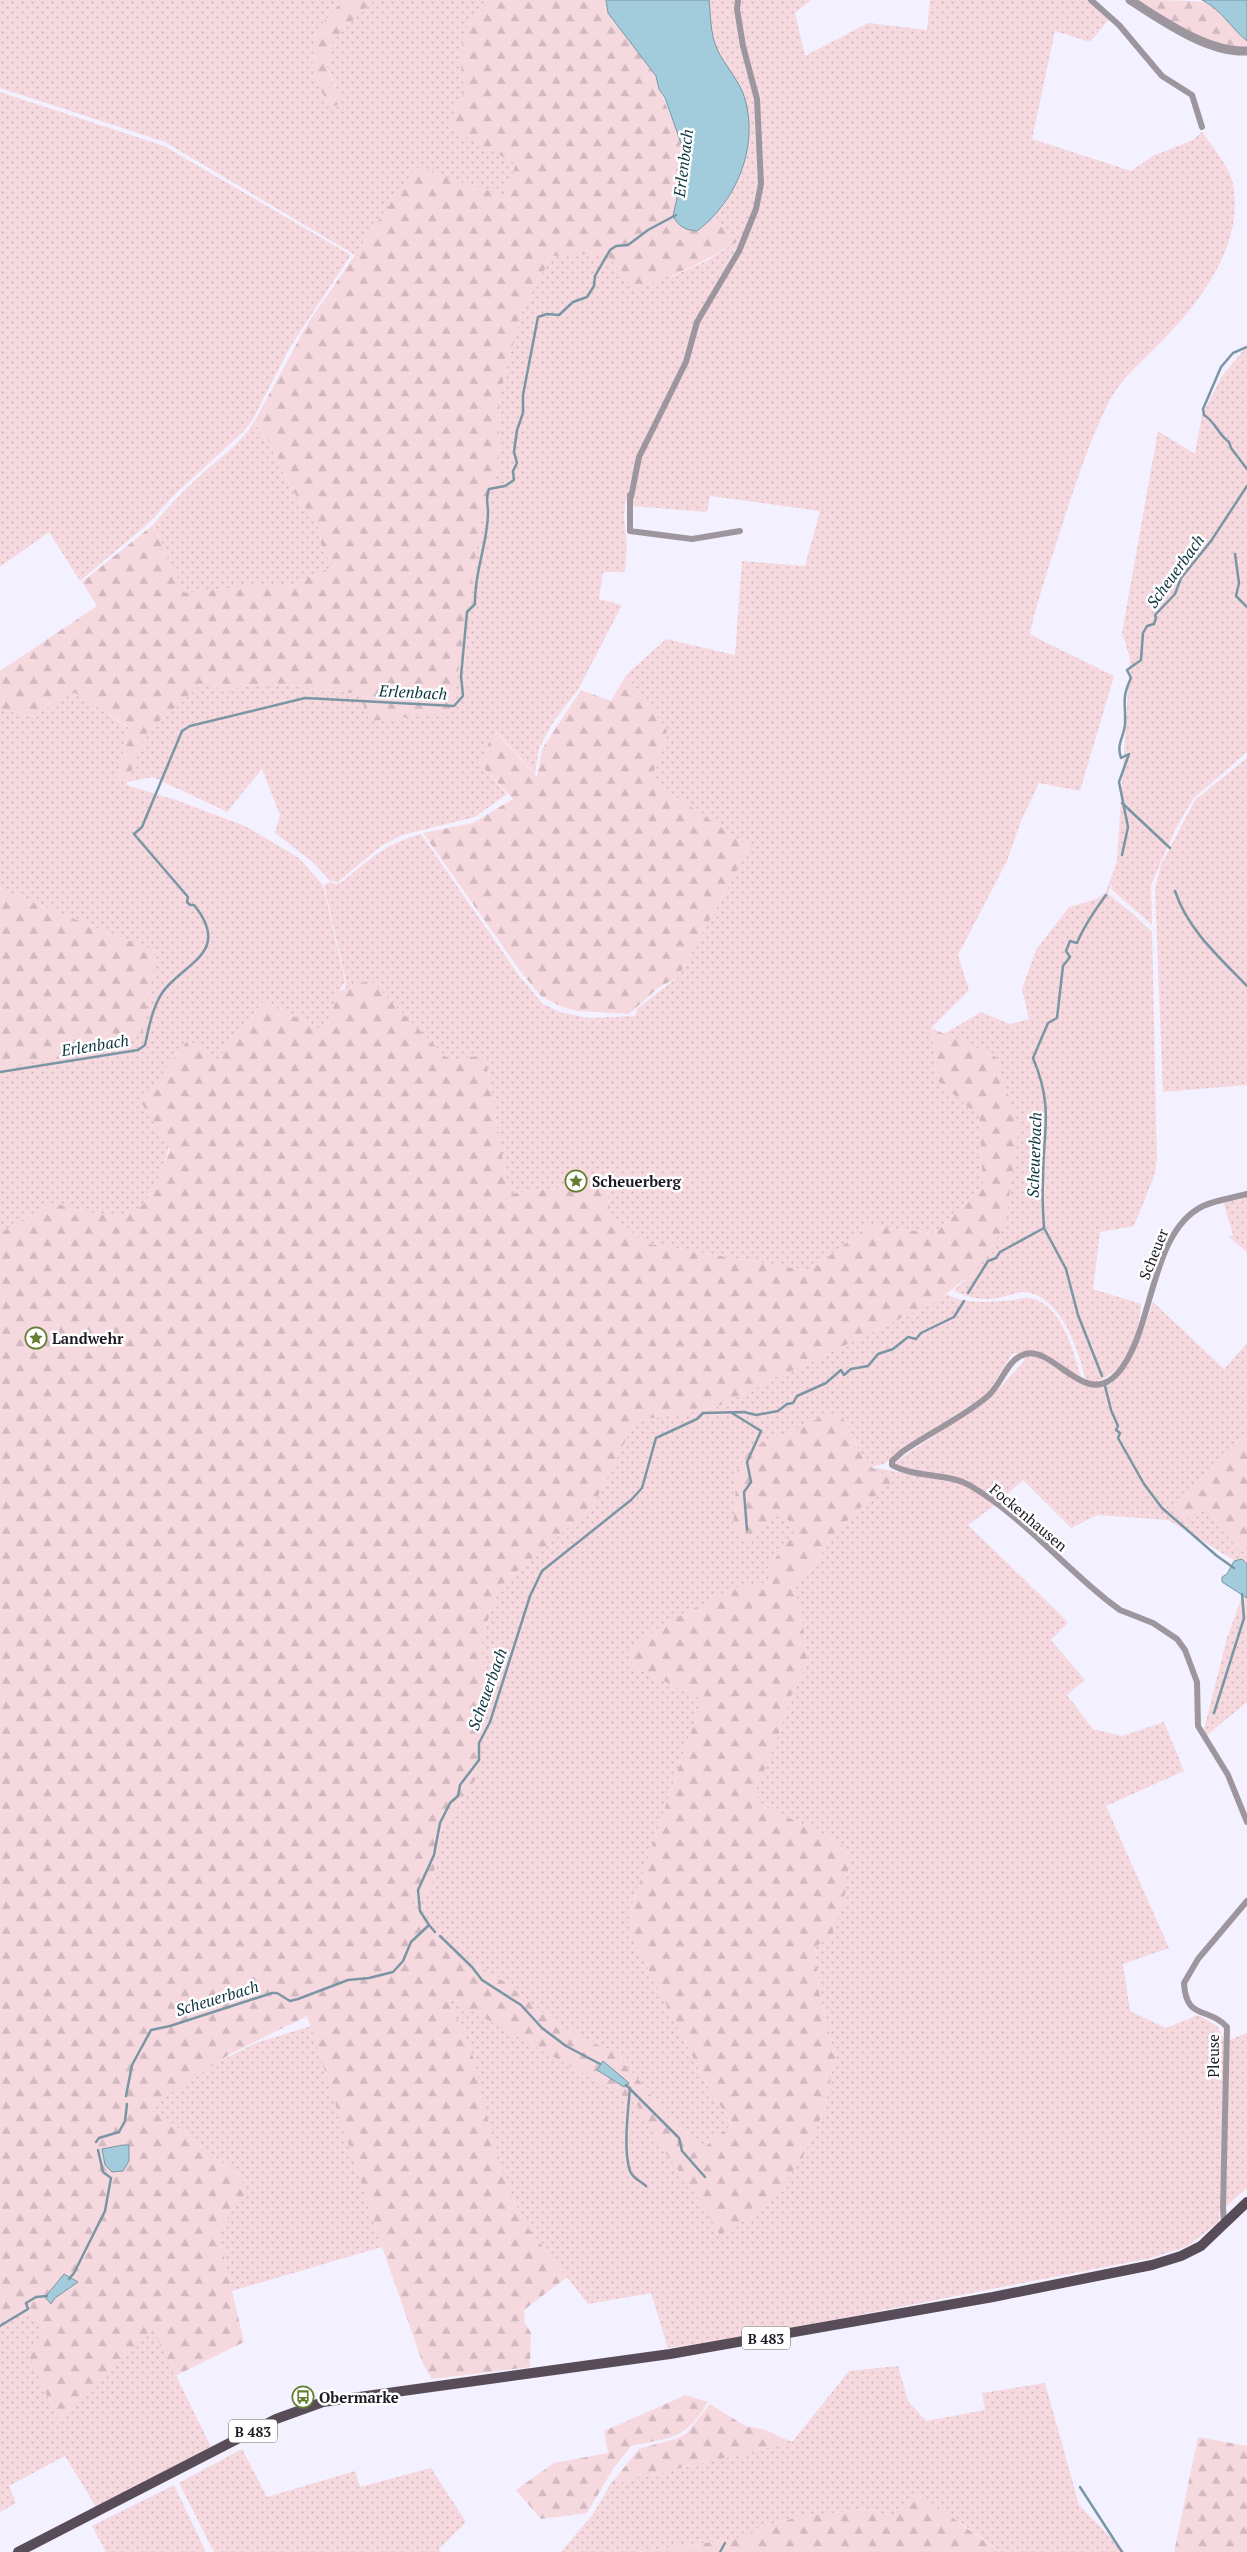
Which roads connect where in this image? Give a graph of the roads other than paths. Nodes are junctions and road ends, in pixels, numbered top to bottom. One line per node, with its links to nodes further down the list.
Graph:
1 (738, 0): 6 (street)
2 (1091, 0): 5 (street)
3 (1130, 0): 4 (street)
4 (1247, 51)
5 (1202, 127)
6 (740, 531)
7 (1247, 1194): 8 (street, Scheuer)
8 (1088, 1383): 9 (street, Fockenhausen)
9 (1247, 1822)
10 (1247, 1901): 12 (street, Pleuse)
11 (1247, 2202): 12 (main road, B 483)
12 (1224, 2225): 13 (main road, B 483)
13 (18, 2552)

